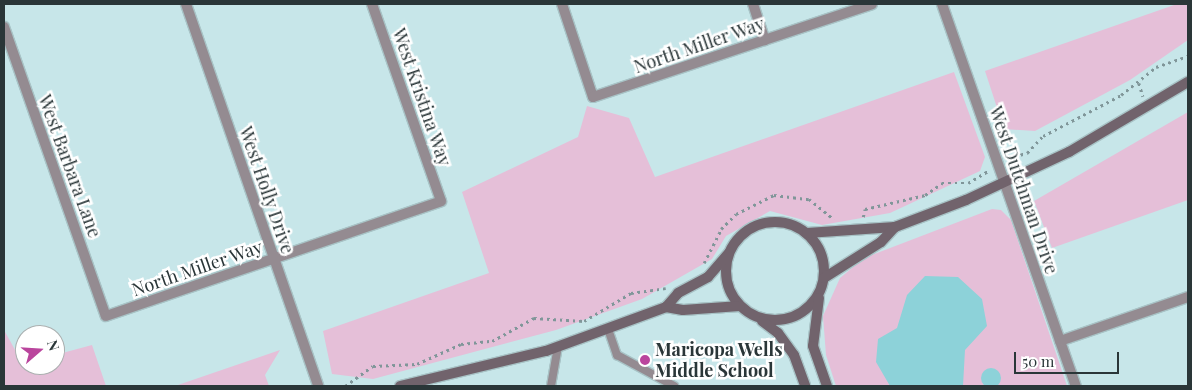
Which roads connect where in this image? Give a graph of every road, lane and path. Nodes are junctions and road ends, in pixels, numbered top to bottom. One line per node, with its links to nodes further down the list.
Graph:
1 (186, 4): 19 (street, West Holly Drive)
2 (372, 4): 13 (street, West Kristina Way)
3 (562, 4): 8 (street, North Miller Way)
4 (753, 4): 8 (street)
5 (872, 4): 8 (street, North Miller Way)
6 (942, 4): 11 (street, West Dutchman Drive)
7 (4, 27): 27 (street, West Barbara Lane)
8 (765, 40)
9 (1188, 56): 11 (path)
10 (1188, 82): 12 (street)
11 (997, 161): 12 (street, West Dutchman Drive); 15 (path)
12 (1005, 184): 16 (street); 30 (street, West Dutchman Drive)
13 (441, 201): 19 (street, North Miller Way)
14 (841, 221): 20 (path)
15 (856, 222)
16 (895, 227): 17 (street); 21 (street)
17 (807, 233): 18 (street); 21 (street)
18 (729, 253): 25 (street); 26 (street)
19 (274, 258): 27 (street, North Miller Way); 34 (street, West Holly Drive)
20 (702, 266)
21 (824, 278): 23 (street)
22 (673, 287): 35 (path)
23 (822, 289): 28 (street); 40 (street)
24 (1188, 297): 30 (street)
25 (666, 306): 26 (street); 29 (street)
26 (740, 306): 28 (street)
27 (106, 316)
28 (757, 318): 39 (street)
29 (608, 329): 31 (street); 38 (lane)
30 (1060, 341): 41 (street, West Dutchman Drive)
31 (558, 347): 36 (street); 37 (lane)
32 (258, 386): 33 (path)
33 (266, 386)
34 (318, 386)
35 (345, 386)
36 (400, 386)
37 (551, 386)
38 (674, 386)
39 (805, 386)
40 (827, 386)
41 (1076, 386)

